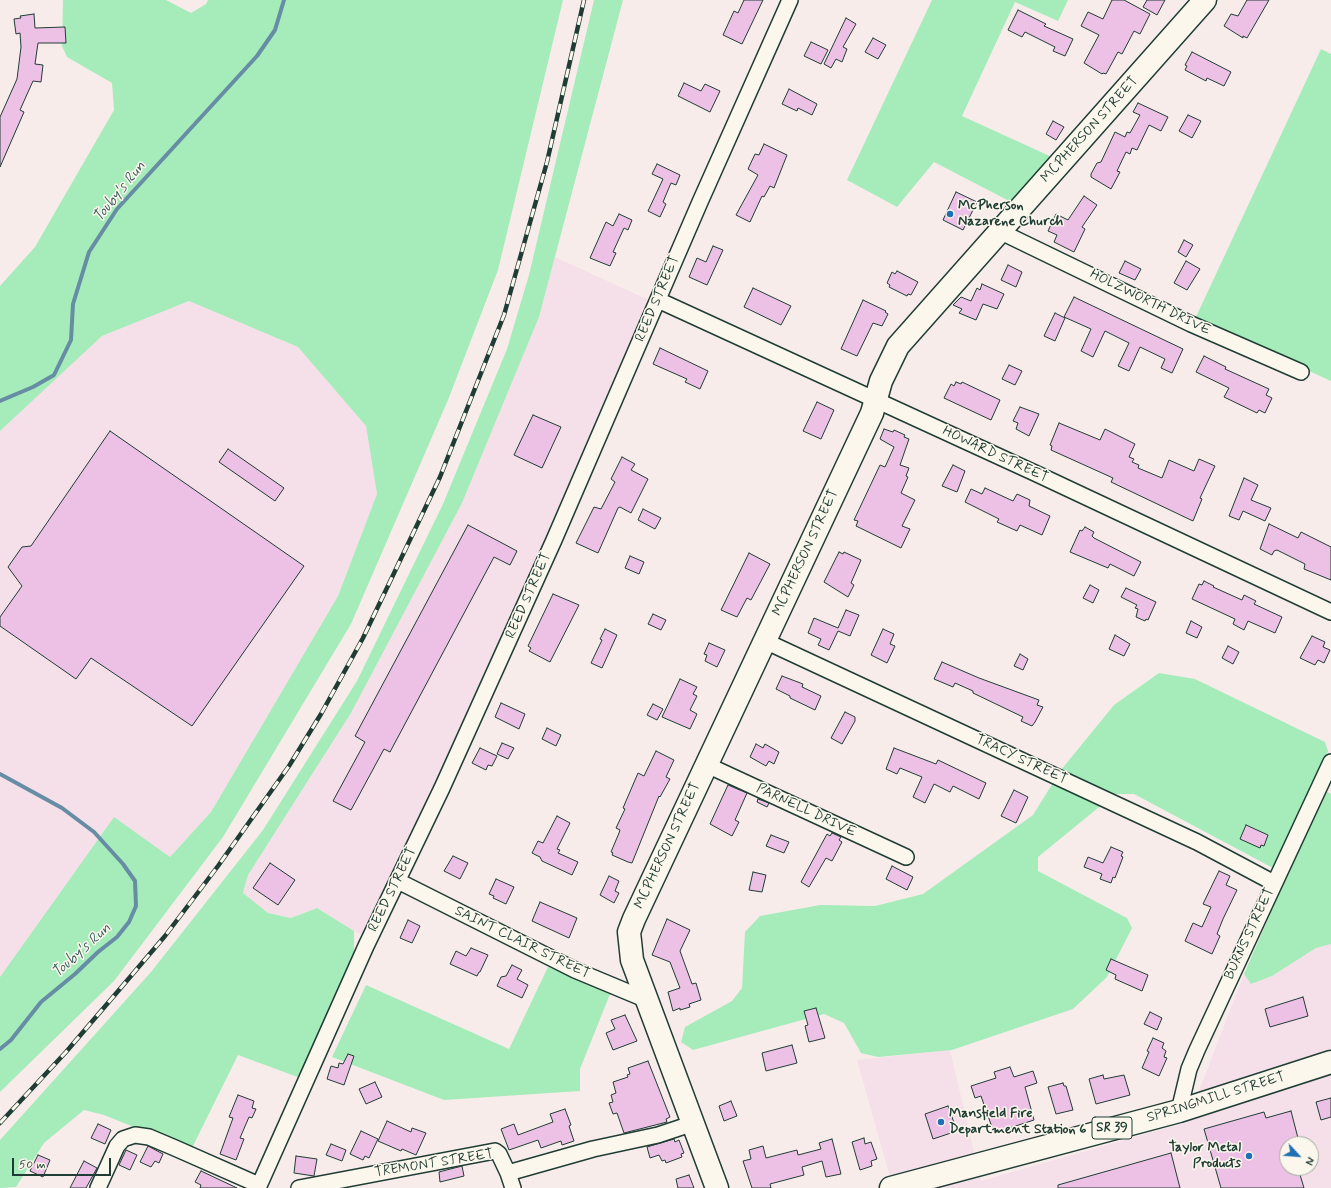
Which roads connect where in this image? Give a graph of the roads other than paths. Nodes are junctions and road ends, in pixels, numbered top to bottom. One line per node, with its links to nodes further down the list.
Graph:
1 (790, 0): 4 (street, REED STREET)
2 (1205, 0): 3 (street, MCPHERSON STREET)
3 (999, 231): 5 (street, HOLZWORTH DRIVE); 6 (street, MCPHERSON STREET)
4 (658, 300): 6 (street, HOWARD STREET); 12 (street, REED STREET)
5 (1301, 372)
6 (876, 400): 7 (street, HOWARD STREET); 8 (street, MCPHERSON STREET)
7 (1331, 612)
8 (765, 641): 10 (street, MCPHERSON STREET); 13 (street, TRACY STREET)
9 (1331, 762): 13 (street, BURNS STREET)
10 (707, 765): 11 (street, PARNELL DRIVE); 14 (street, MCPHERSON STREET)
11 (906, 857)
12 (398, 882): 14 (street, SAINT CLAIR STREET); 19 (street, REED STREET)
13 (1274, 883): 16 (street, BURNS STREET)
14 (648, 1000): 17 (street, MCPHERSON STREET)
15 (1331, 1062): 16 (street, SPRINGMILL STREET / SR 39)
16 (1179, 1110): 24 (street, SPRINGMILL STREET / SR 39)
17 (694, 1123): 18 (street, TREMONT STREET); 23 (street, MCPHERSON STREET)
18 (508, 1173): 21 (street, TREMONT STREET); 22 (street)
19 (259, 1186): 20 (street)
20 (98, 1188)
21 (299, 1188)
22 (513, 1188)
23 (717, 1188)
24 (891, 1188)

